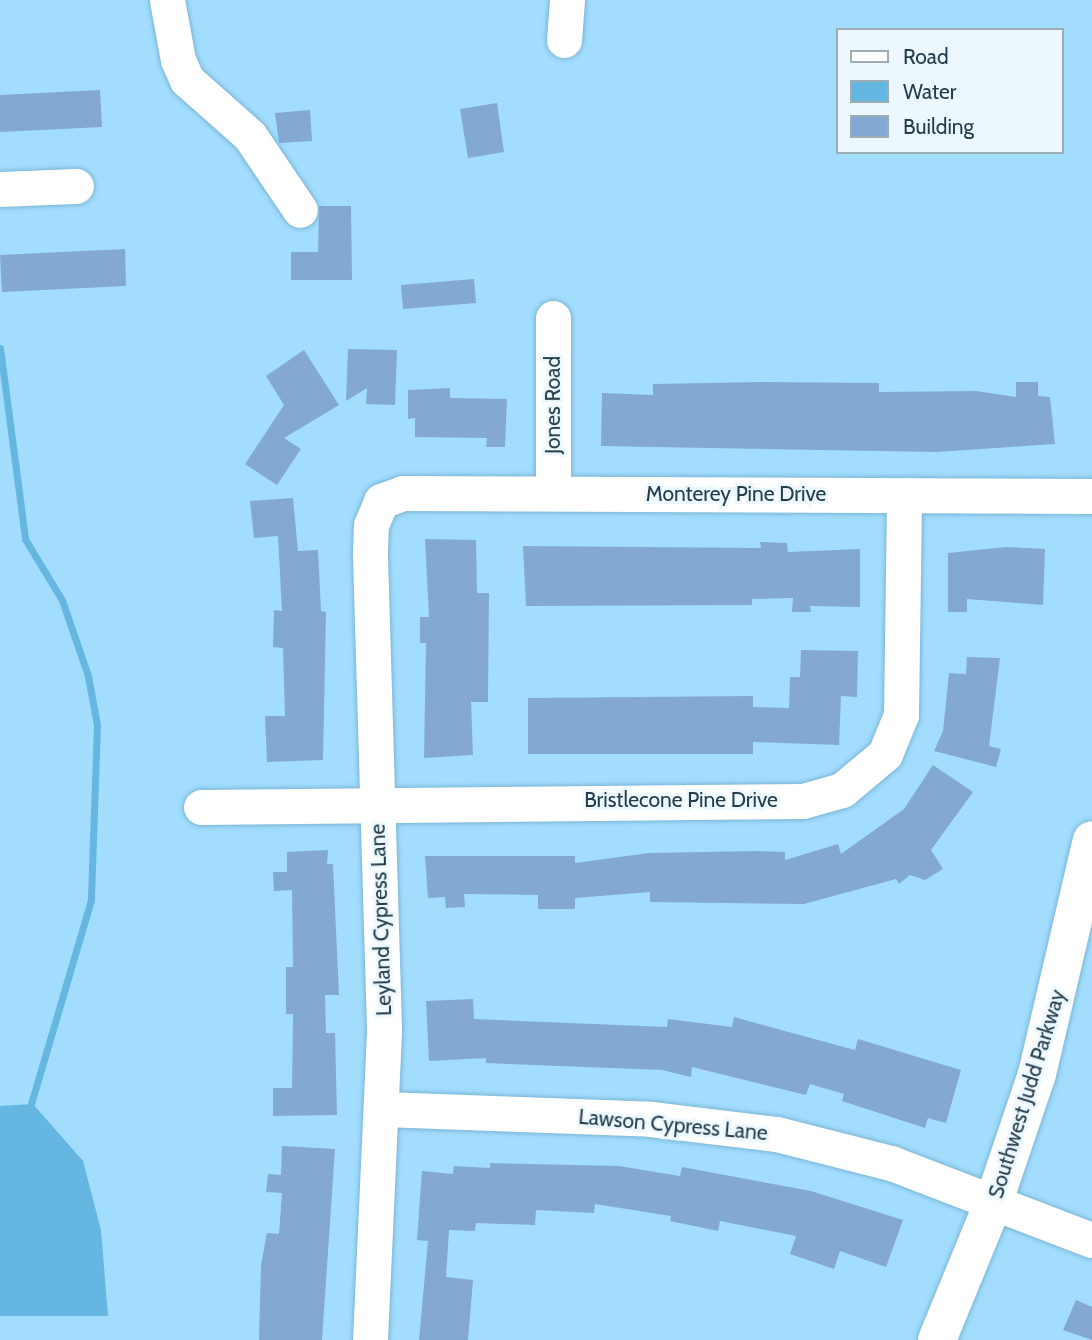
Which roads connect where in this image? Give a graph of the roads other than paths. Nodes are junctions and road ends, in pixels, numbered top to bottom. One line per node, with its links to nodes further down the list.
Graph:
1 (167, 0): 6 (street)
2 (567, 0): 3 (street)
3 (564, 40)
4 (75, 186): 5 (street)
5 (0, 189)
6 (300, 210)
7 (553, 318): 8 (street, Jones Road)
8 (553, 492): 9 (street, Monterey Pine Drive); 11 (street, Monterey Pine Drive)
9 (904, 495): 10 (street, Monterey Pine Drive); 12 (street, Bristlecone Pine Drive)
10 (1092, 496)
11 (381, 501): 12 (street, Leyland Cypress Lane)
12 (378, 802): 13 (street, Bristlecone Pine Drive); 15 (street, Leyland Cypress Lane)
13 (201, 807)
14 (1092, 840): 16 (highway, Southwest Judd Parkway)
15 (383, 1109): 16 (street, Lawson Cypress Lane); 18 (street, Leyland Cypress Lane)
16 (994, 1201): 17 (street, Lawson Cypress Lane); 19 (highway, Southwest Judd Parkway)
17 (1092, 1240)
18 (370, 1340)
19 (937, 1340)

